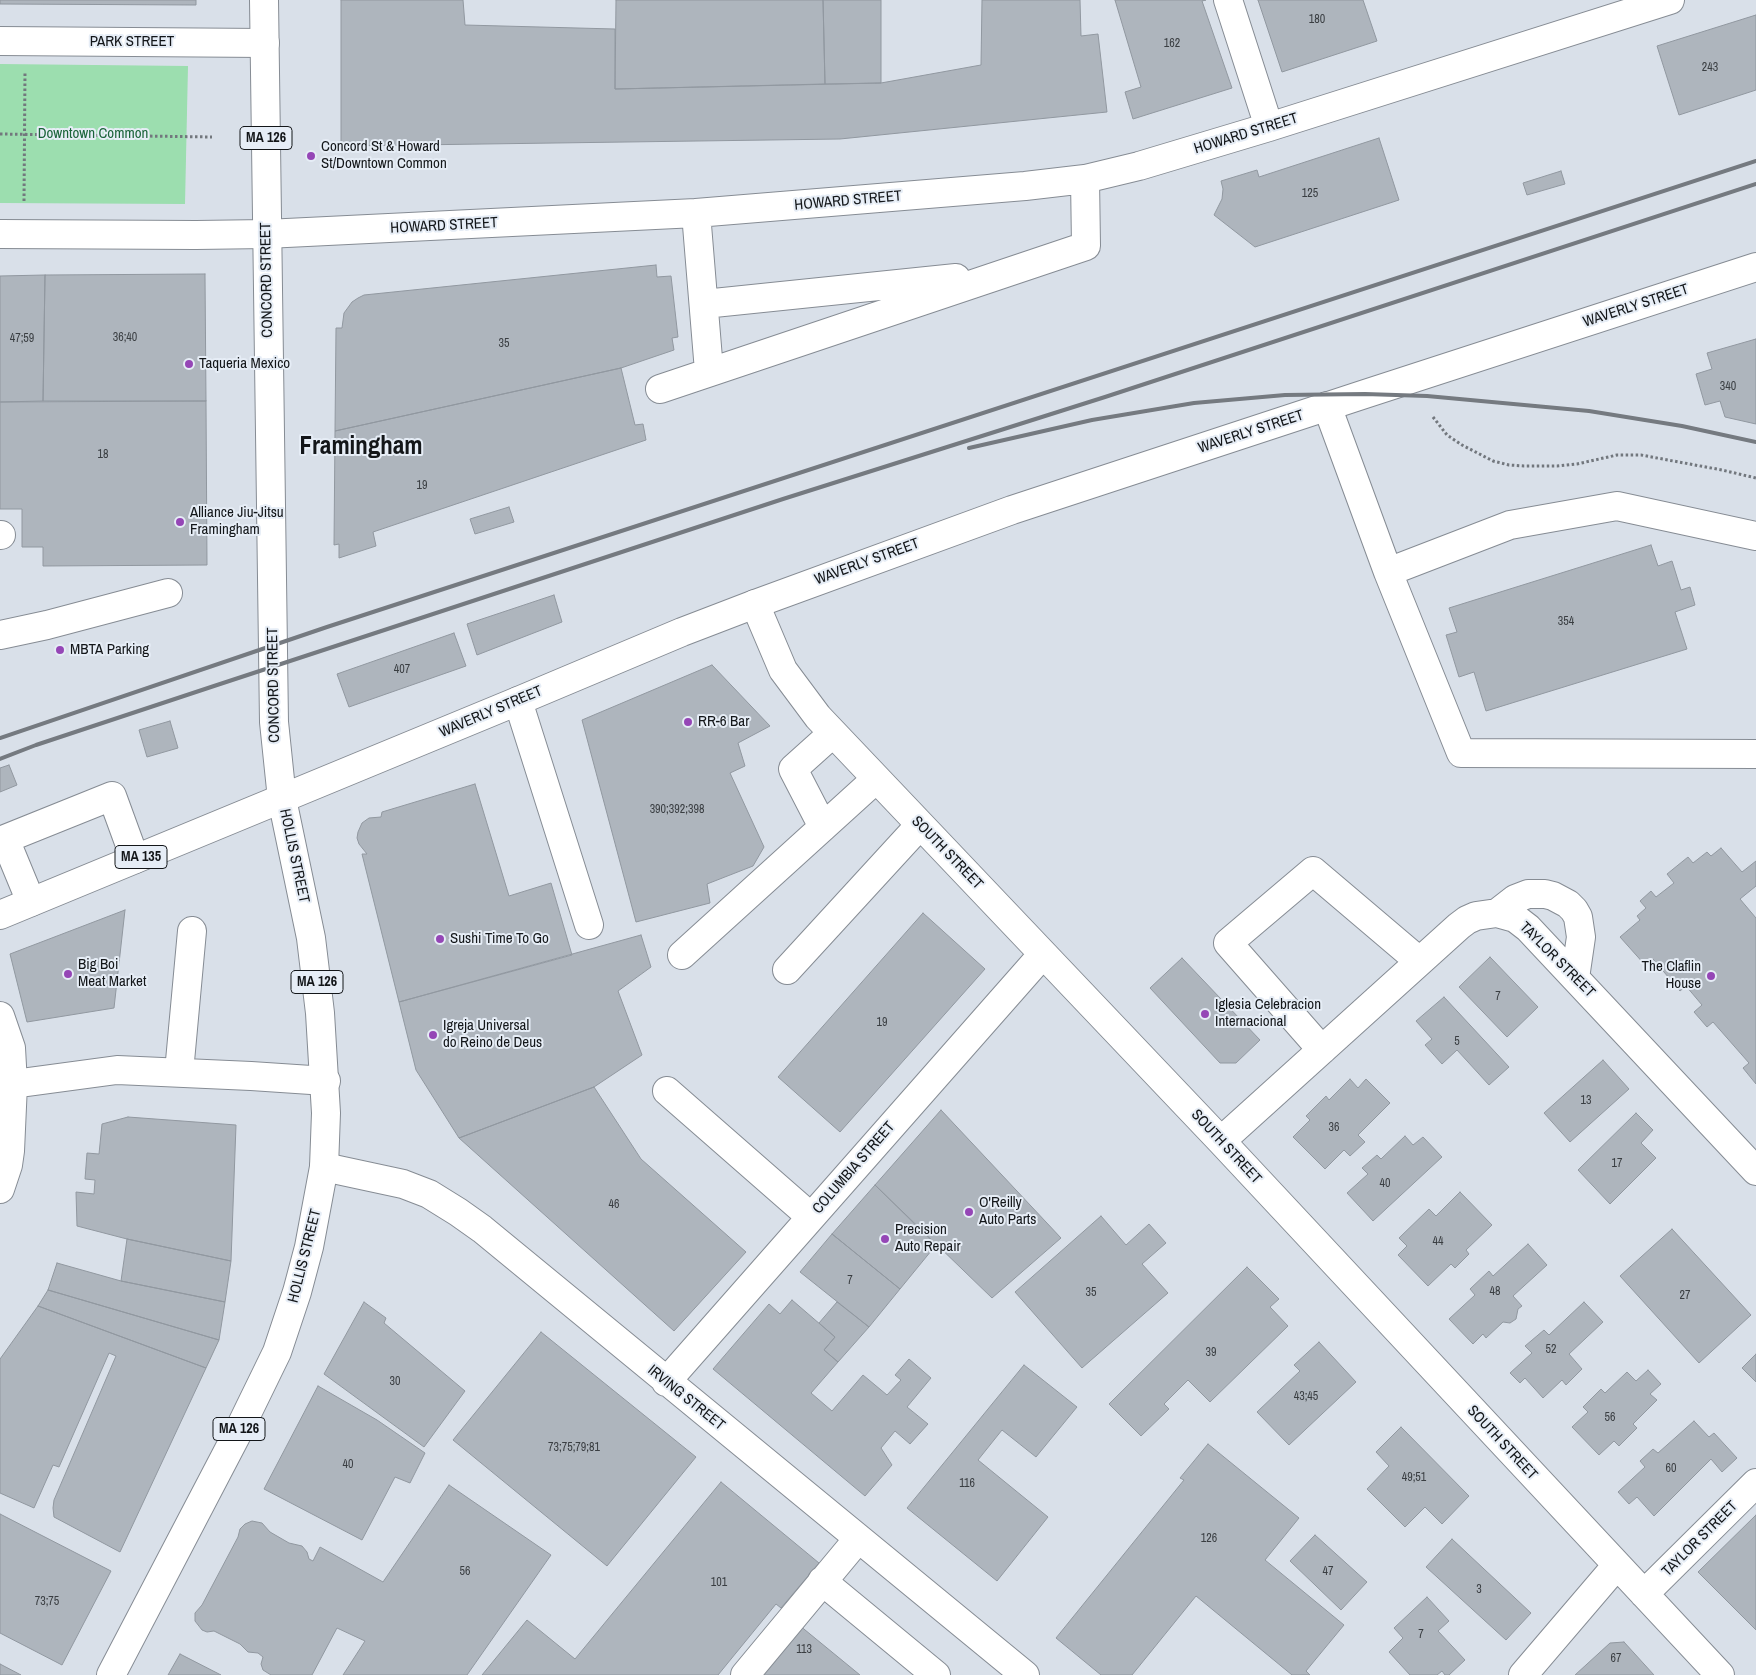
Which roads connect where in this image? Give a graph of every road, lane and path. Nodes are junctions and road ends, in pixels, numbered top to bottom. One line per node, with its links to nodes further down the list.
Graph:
1 (264, 0): 5 (street, CONCORD STREET / MA 126)
2 (1228, 0): 7 (street)
3 (1670, 0): 7 (street, HOWARD STREET)
4 (0, 41): 5 (street, PARK STREET)
5 (265, 43): 15 (street, CONCORD STREET / MA 126)
6 (26, 64): 9 (path)
7 (1269, 127): 11 (street, HOWARD STREET)
8 (0, 134): 9 (path)
9 (25, 134): 10 (path); 12 (path)
10 (212, 136)
11 (1085, 179): 13 (street, HOWARD STREET); 17 (street)
12 (24, 202)
13 (696, 213): 15 (street, HOWARD STREET); 18 (street)
14 (0, 234): 15 (street, HOWARD STREET)
15 (266, 234): 33 (street, CONCORD STREET / MA 126)
16 (1756, 267): 21 (street, WAVERLY STREET / MA 135)
17 (1009, 272): 18 (street); 19 (street)
18 (704, 304): 19 (street)
19 (709, 371): 20 (street)
20 (660, 389)
21 (1327, 406): 25 (street); 27 (street, WAVERLY STREET / MA 135)
22 (1433, 417): 23 (path)
23 (1756, 478)
24 (1756, 536): 25 (street)
25 (1388, 572): 31 (street)
26 (168, 593): 28 (street)
27 (755, 604): 29 (street, WAVERLY STREET / MA 135); 30 (street, SOUTH STREET)
28 (0, 635)
29 (518, 701): 33 (street, WAVERLY STREET / MA 135); 40 (street)
30 (832, 734): 32 (street, SOUTH STREET); 35 (street)
31 (1756, 754)
32 (876, 779): 34 (street, SOUTH STREET); 35 (street)
33 (282, 799): 36 (street, WAVERLY STREET / MA 135); 50 (street, HOLLIS STREET / MA 126)
34 (920, 825): 42 (street, SOUTH STREET); 45 (street)
35 (823, 827): 43 (street)
36 (135, 859): 37 (street, WAVERLY STREET / MA 135); 37 (street)
37 (31, 902): 39 (street, WAVERLY STREET / MA 135)
38 (1497, 913): 44 (street); 46 (street, TAYLOR STREET); 46 (street)
39 (0, 915)
40 (588, 925)
41 (192, 931): 49 (street)
42 (1043, 954): 53 (street, SOUTH STREET); 58 (street, COLUMBIA STREET)
43 (682, 955)
44 (1419, 961): 48 (street); 48 (street)
45 (787, 970)
46 (1575, 978): 56 (street, TAYLOR STREET)
47 (0, 1016): 51 (street)
48 (1322, 1050): 53 (street)
49 (179, 1072): 50 (street); 51 (street)
50 (326, 1081): 55 (street, HOLLIS STREET / MA 126)
51 (13, 1084): 54 (street)
52 (667, 1091): 58 (street)
53 (1221, 1141): 62 (street, SOUTH STREET)
54 (5, 1151): 57 (street)
55 (324, 1167): 59 (street, IRVING STREET); 65 (street, HOLLIS STREET / MA 126)
56 (1756, 1171)
57 (0, 1189)
58 (811, 1217): 59 (street, COLUMBIA STREET)
59 (666, 1382): 61 (street, IRVING STREET)
60 (1756, 1483): 64 (street, TAYLOR STREET)
61 (858, 1539): 63 (street); 68 (street, IRVING STREET)
62 (1616, 1566): 64 (street, SOUTH STREET); 69 (street)
63 (822, 1581): 66 (street); 67 (street)
64 (1644, 1594): 70 (street, SOUTH STREET)
65 (111, 1675)
66 (745, 1675)
67 (936, 1675)
68 (1025, 1675)
69 (1523, 1675)
70 (1720, 1675)

